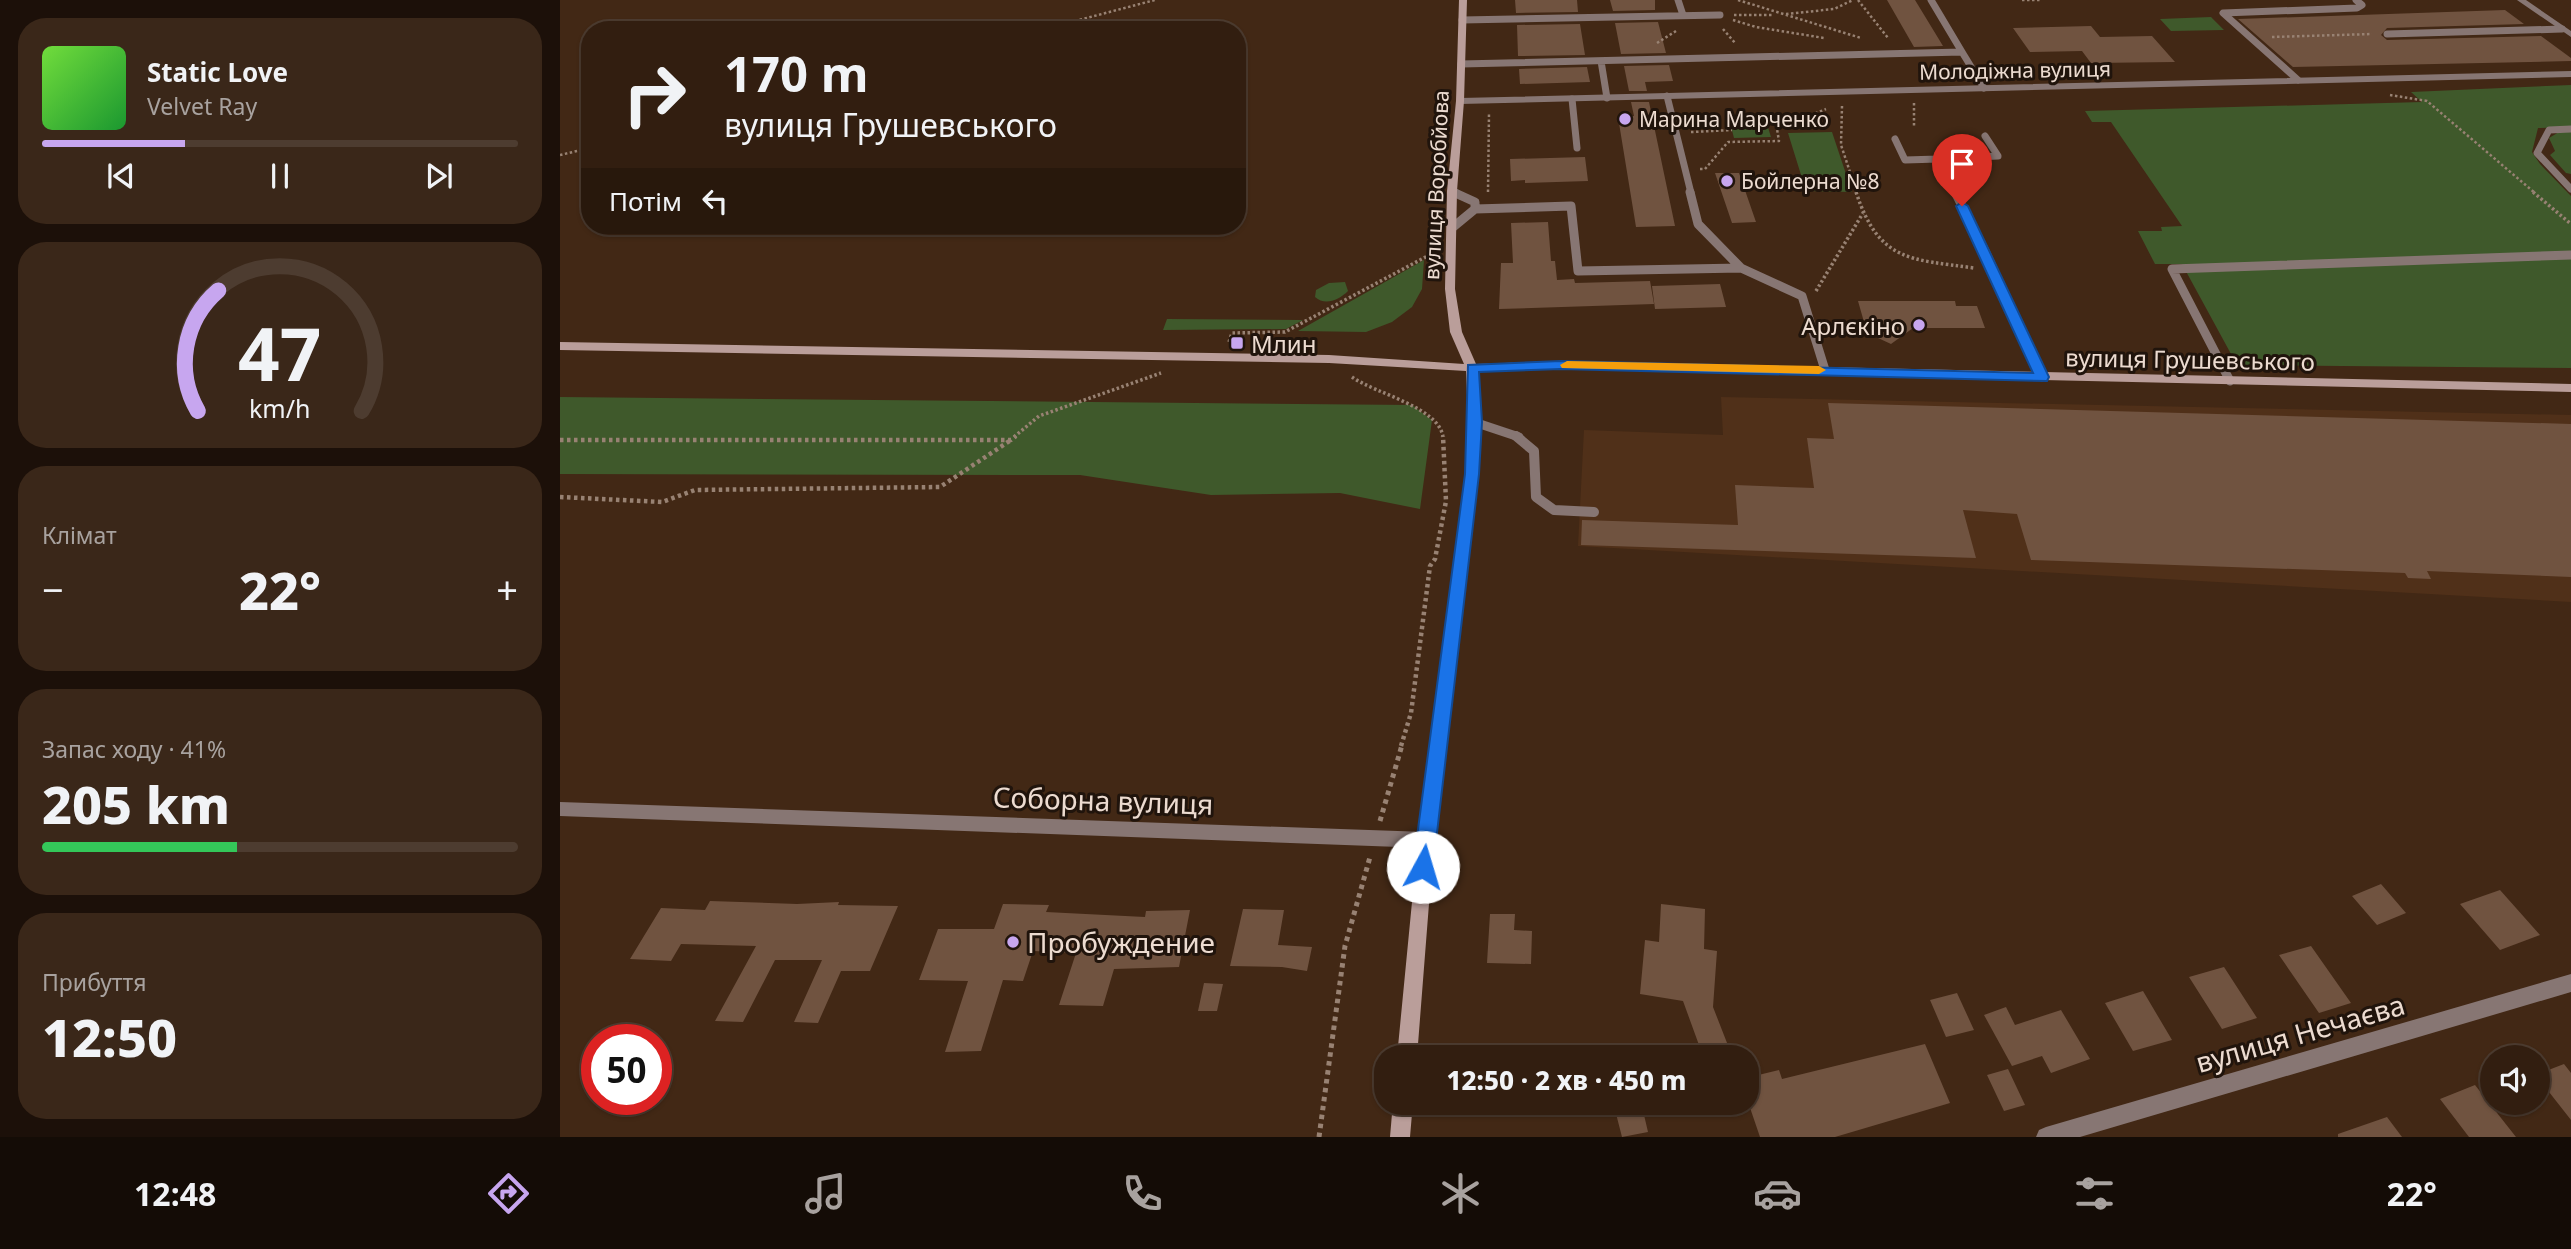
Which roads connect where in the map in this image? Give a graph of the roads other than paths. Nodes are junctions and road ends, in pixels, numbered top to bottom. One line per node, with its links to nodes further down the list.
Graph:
1 (1463, 0): 8 (main road, вулиця Воробйова)
2 (1678, 0): 6 (lane)
3 (1931, 0): 12 (lane)
4 (2356, 0): 16 (lane)
5 (2521, 0): 9 (street)
6 (1683, 15): 7 (lane); 8 (lane)
7 (1716, 15)
8 (1462, 20): 14 (main road, вулиця Воробйова)
9 (2562, 29): 10 (lane); 11 (street)
10 (2387, 34)
11 (2571, 35)
12 (1962, 52): 13 (lane); 17 (lane)
13 (1601, 61): 14 (lane); 19 (lane)
14 (1461, 64): 21 (main road, вулиця Воробйова)
15 (2571, 74): 16 (street, Молодіжна вулиця)
16 (2298, 80): 17 (street, Молодіжна вулиця)
17 (1984, 88): 18 (street, Молодіжна вулиця)
18 (1667, 96): 19 (street, Молодіжна вулиця); 32 (lane)
19 (1607, 98): 20 (street, Молодіжна вулиця)
20 (1572, 99): 21 (street, Молодіжна вулиця); 25 (lane)
21 (1460, 101): 28 (main road, вулиця Воробйова)
22 (2571, 129): 27 (lane)
23 (1985, 136): 26 (lane)
24 (1895, 139): 26 (lane)
25 (1577, 148)
26 (1938, 159): 36 (lane)
27 (2571, 189)
28 (1452, 191): 29 (lane); 30 (main road, вулиця Воробйова)
29 (1475, 208): 30 (lane); 32 (lane)
30 (1452, 228): 34 (main road, вулиця Воробйова)
31 (2571, 255): 37 (lane)
32 (1741, 268): 35 (lane)
33 (560, 346): 34 (main road, вулиця Грушевського)
34 (1472, 368): 35 (main road, вулиця Грушевського); 39 (main road)
35 (1825, 370): 36 (main road, вулиця Грушевського)
36 (2042, 377): 37 (main road, вулиця Грушевського)
37 (2230, 381): 38 (main road, вулиця Грушевського)
38 (2571, 388)
39 (1475, 422): 40 (lane); 42 (main road)
40 (1594, 512)
41 (560, 808): 42 (street, Соборна вулиця)
42 (1426, 840): 44 (main road)
43 (2571, 983): 47 (street, вулиця Нечаєва)
44 (1408, 1045)
45 (1402, 1115): 46 (main road)
46 (1400, 1137)
47 (2046, 1137)

